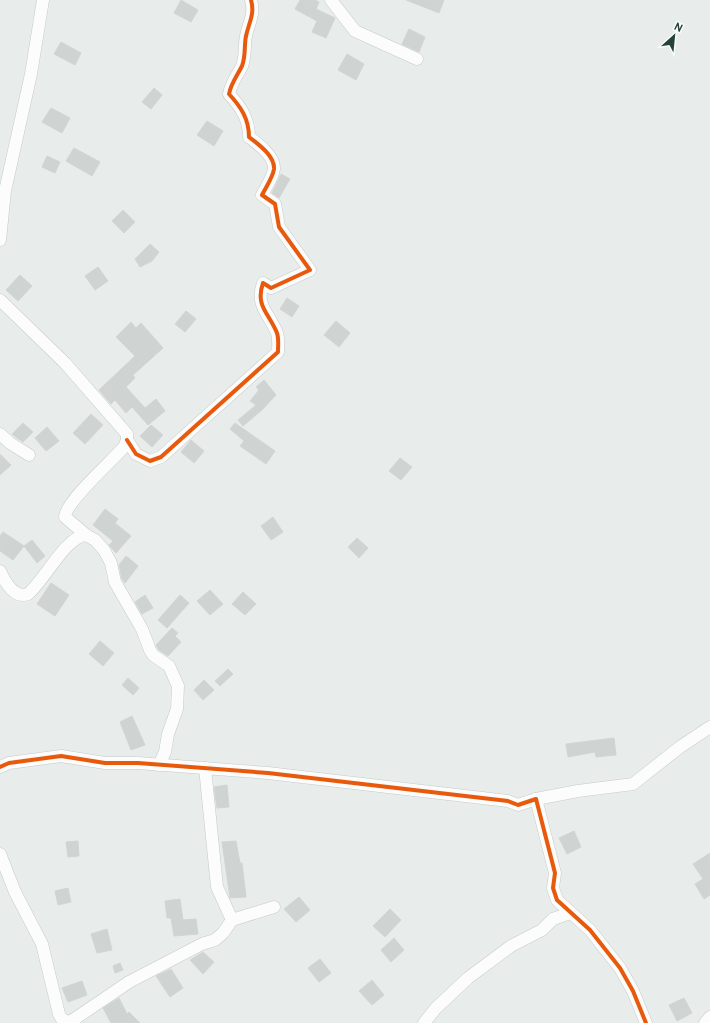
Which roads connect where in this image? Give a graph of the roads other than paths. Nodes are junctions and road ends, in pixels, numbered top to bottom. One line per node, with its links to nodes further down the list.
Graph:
1 (43, 0): 5 (street)
2 (251, 0): 8 (street)
3 (331, 0): 4 (street)
4 (416, 59)
5 (0, 240)
6 (0, 300): 8 (street)
7 (0, 434): 9 (street)
8 (127, 440): 10 (street)
9 (29, 455)
10 (86, 535): 11 (street); 13 (street)
11 (0, 572)
12 (710, 727): 16 (street)
13 (159, 765): 14 (street); 15 (street)
14 (0, 767)
15 (205, 768): 16 (street); 22 (street)
16 (536, 799): 18 (street)
17 (0, 854): 24 (street)
18 (557, 900): 20 (street); 21 (street)
19 (274, 907): 22 (street)
20 (570, 913): 21 (street); 26 (street)
21 (553, 919): 25 (street)
22 (232, 920): 24 (street)
23 (710, 1017): 27 (street)
24 (64, 1021)
25 (424, 1023)
26 (646, 1023)
27 (705, 1023)

